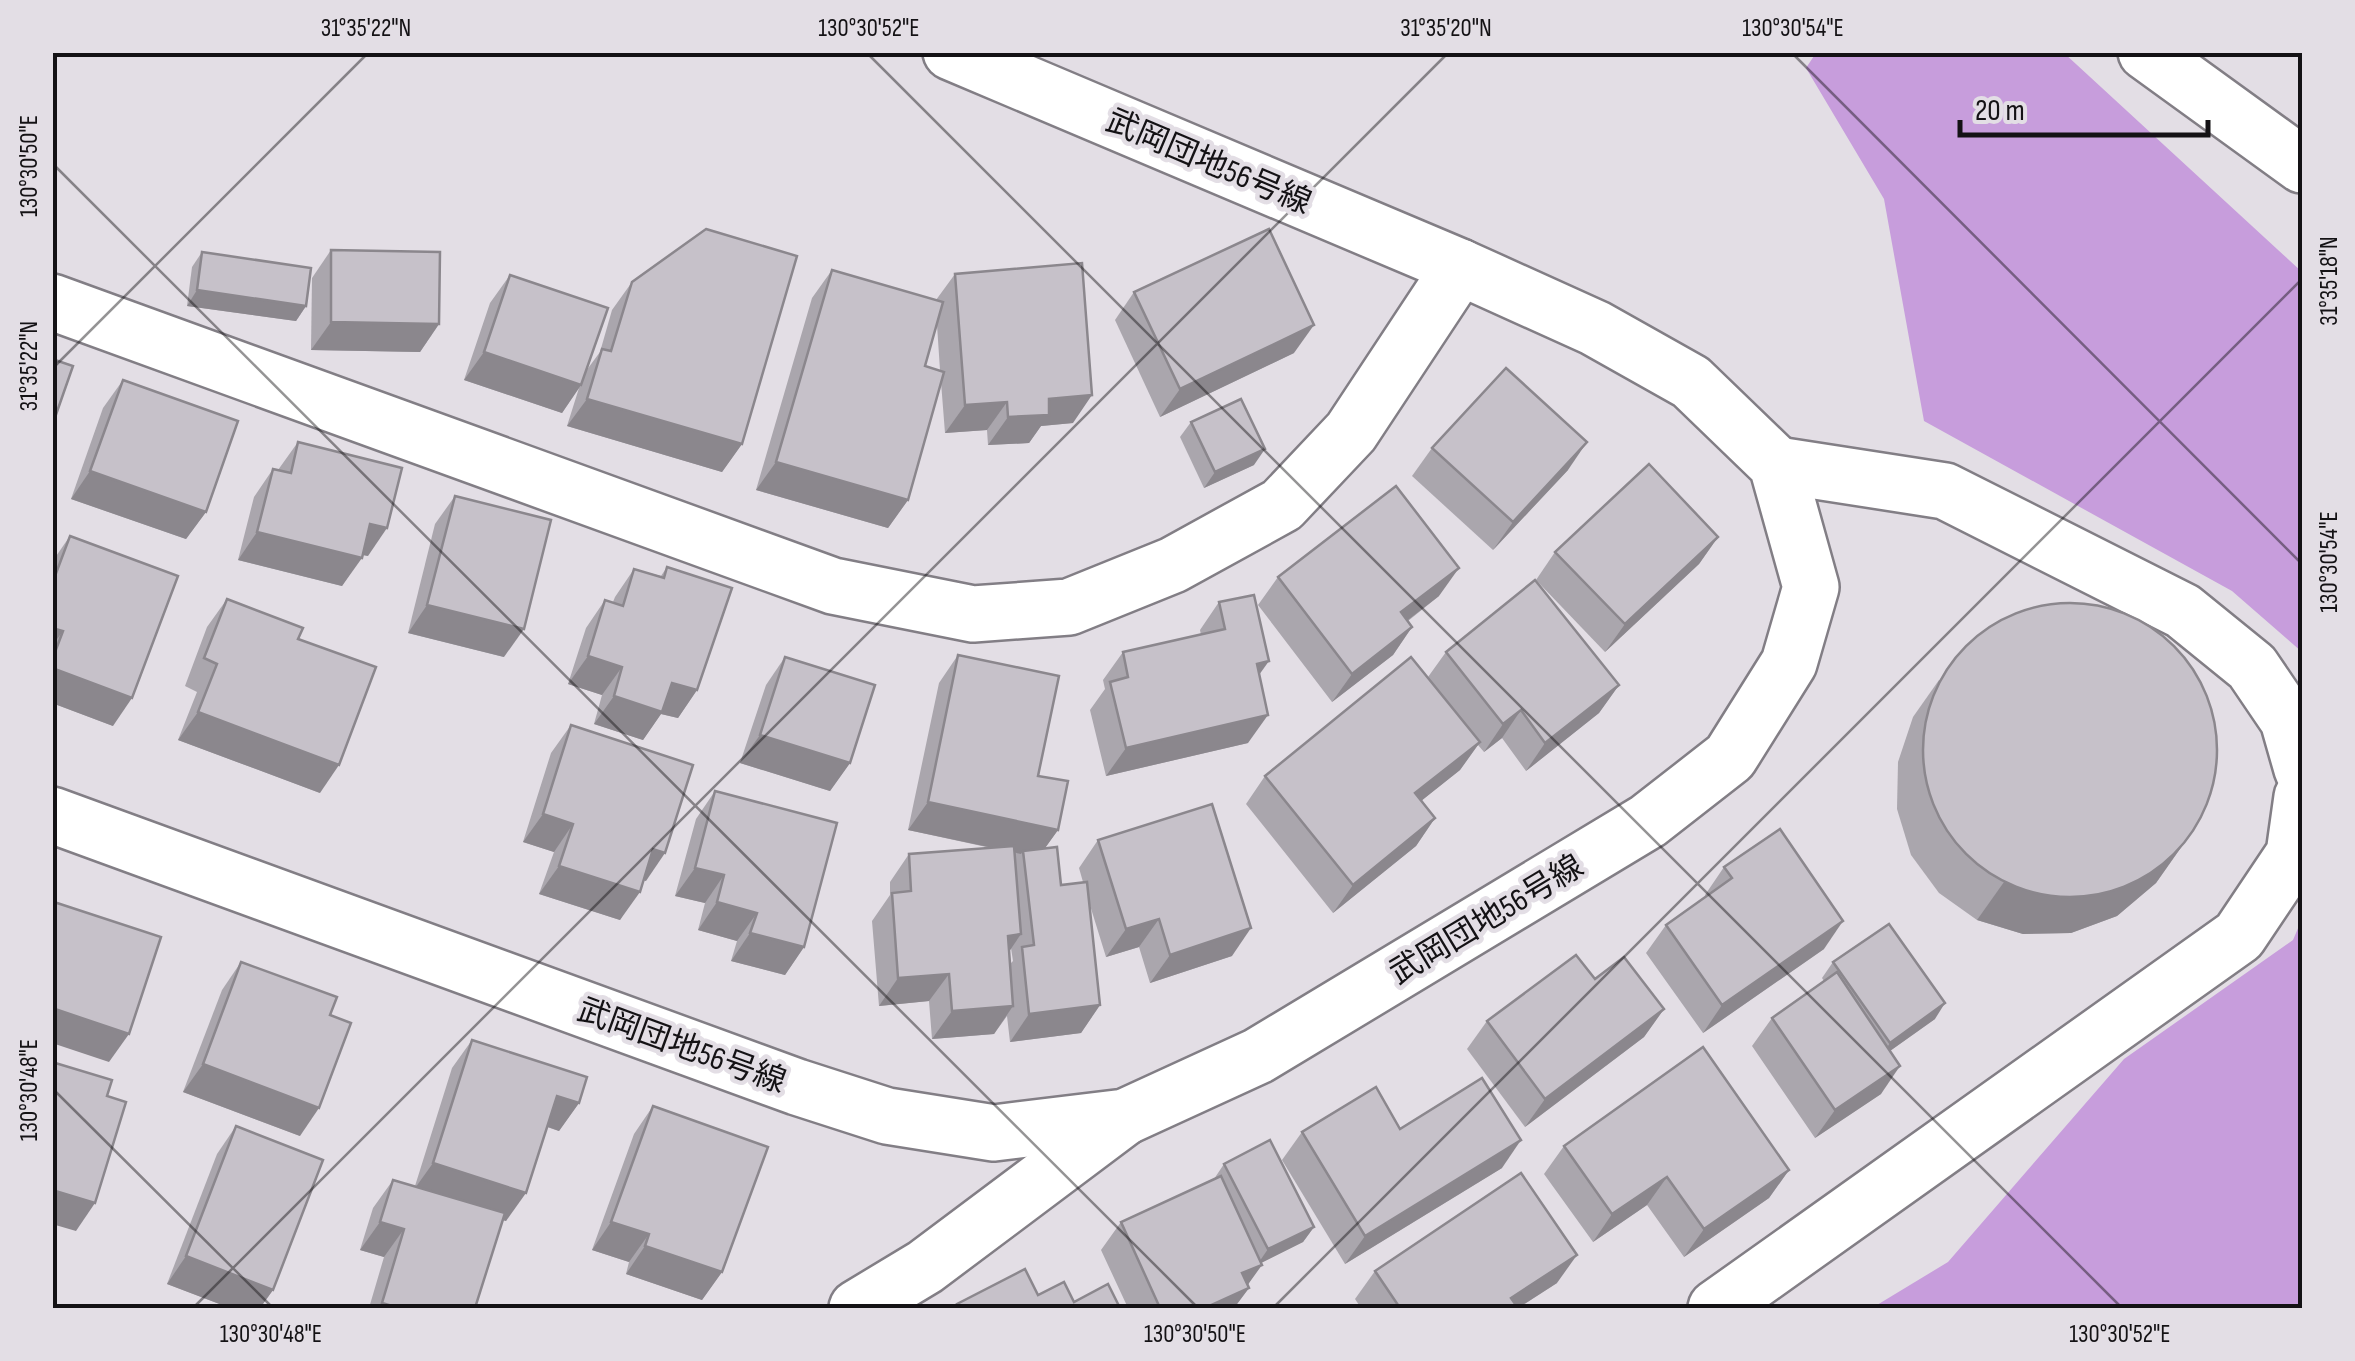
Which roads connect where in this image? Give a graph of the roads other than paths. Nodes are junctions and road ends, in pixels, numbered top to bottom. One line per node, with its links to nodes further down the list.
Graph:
1 (950, 52): 4 (main road, 武岡団地56号線)
2 (2146, 52): 3 (main road)
3 (2302, 165)
4 (1460, 267): 5 (main road); 6 (main road, 武岡団地56号線)
5 (52, 302)
6 (1777, 465): 7 (main road); 10 (main road, 武岡団地56号線)
7 (2302, 769)
8 (2302, 797): 12 (main road)
9 (52, 815): 10 (main road, 武岡団地56号線)
10 (1125, 1117): 11 (main road)
11 (857, 1308)
12 (1716, 1308)

